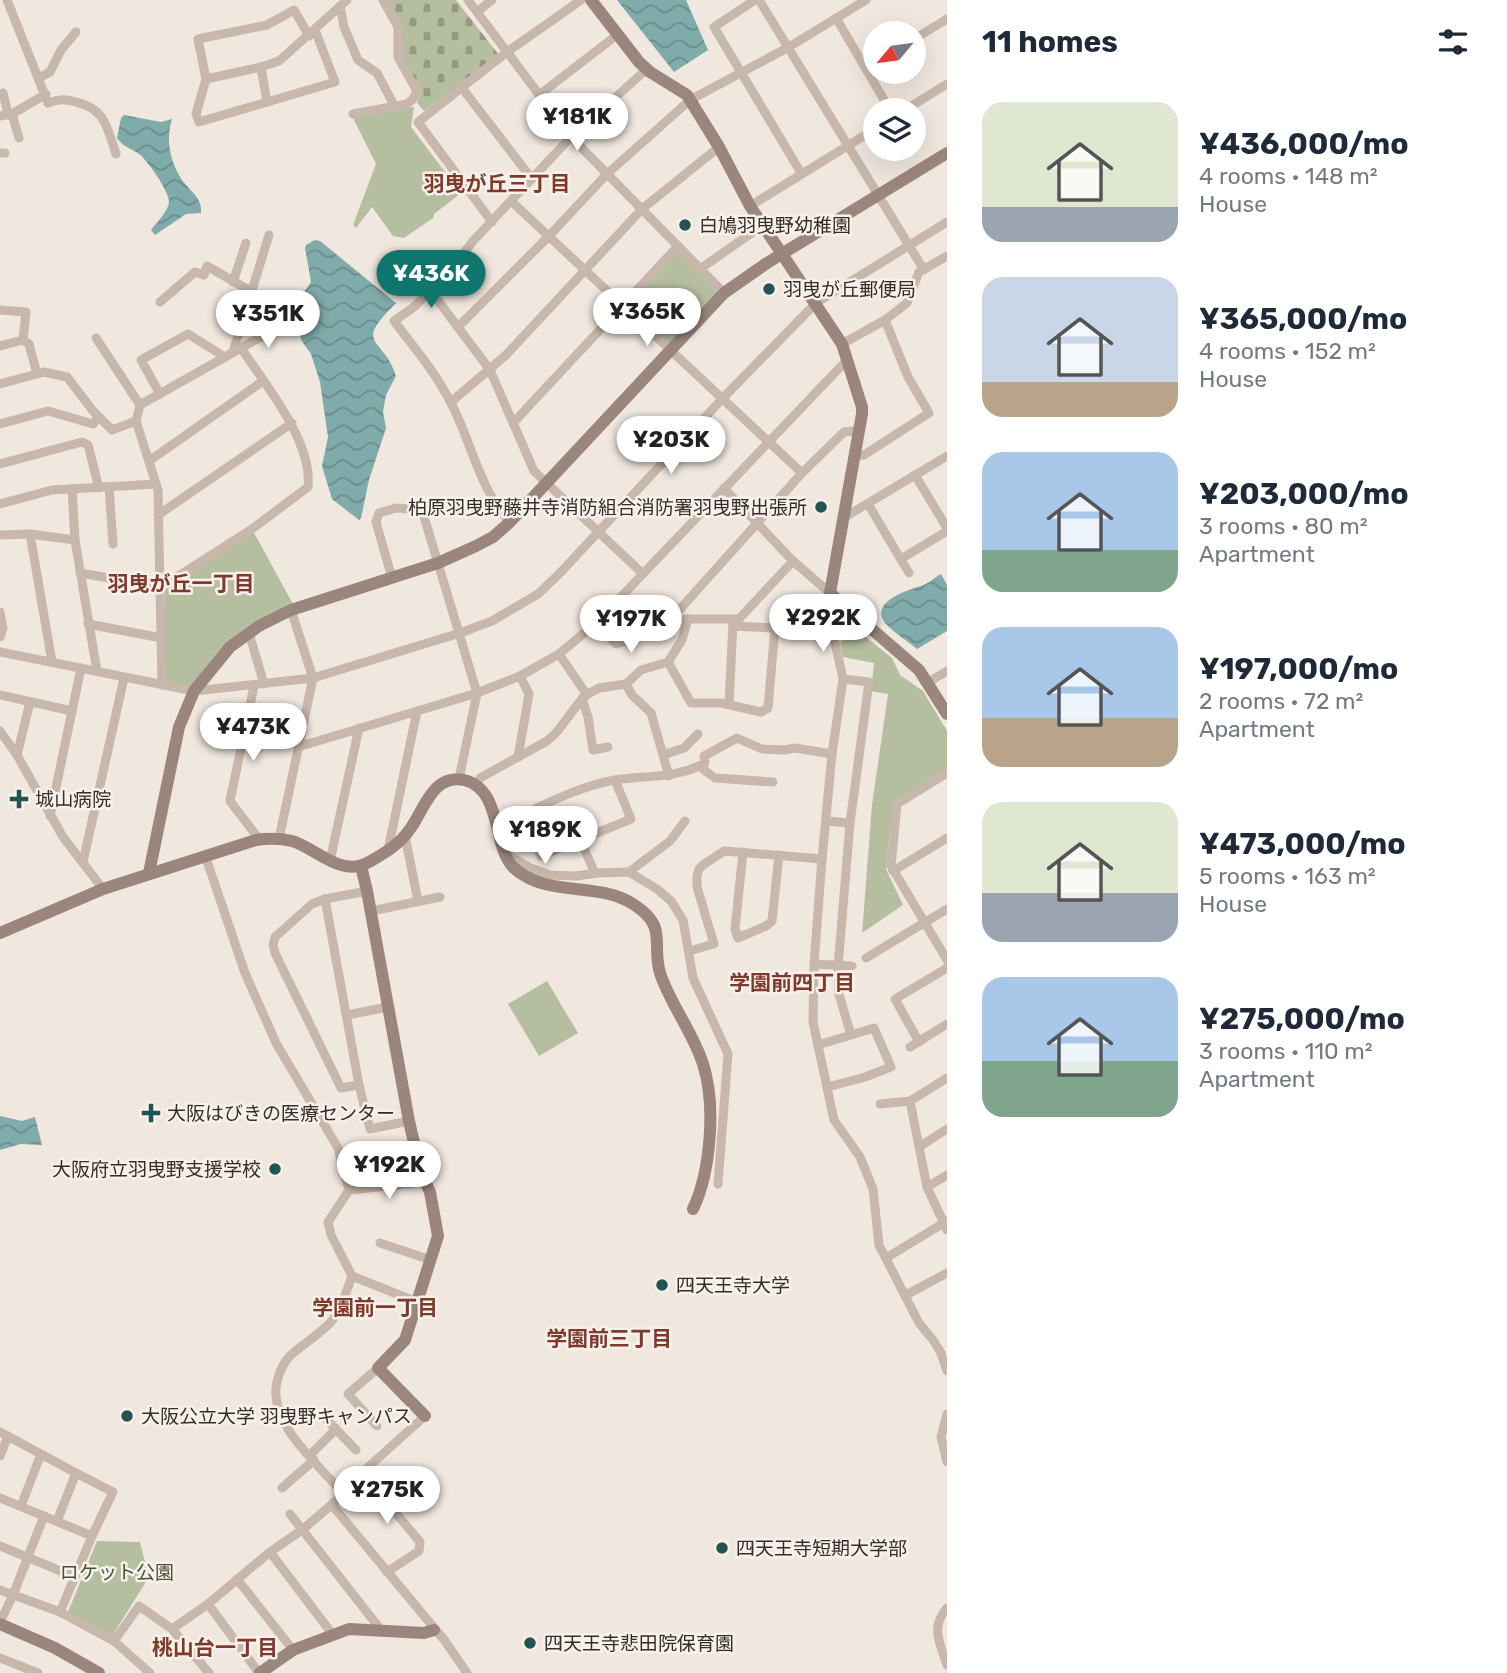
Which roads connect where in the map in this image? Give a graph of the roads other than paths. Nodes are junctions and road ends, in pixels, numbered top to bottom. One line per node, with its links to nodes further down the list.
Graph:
1 (7, 0): 23 (street)
2 (383, 0): 33 (street)
3 (468, 0): 10 (street)
4 (492, 0): 10 (street)
5 (581, 0): 18 (street)
6 (591, 0): 16 (street)
7 (757, 0): 17 (street); 22 (street)
8 (866, 0): 11 (street)
9 (344, 3): 15 (street); 33 (street)
10 (477, 12): 18 (street)
11 (836, 18): 17 (street); 19 (street)
12 (947, 19): 14 (street)
13 (76, 32): 23 (street)
14 (926, 32)
15 (312, 33): 20 (street); 24 (street); 32 (street)
16 (617, 35): 21 (street); 29 (street)
17 (789, 47): 22 (street); 39 (street)
18 (507, 52): 26 (street); 29 (street)
19 (863, 63)
20 (261, 67): 24 (street); 32 (street)
21 (647, 69): 31 (street); 37 (street)
22 (742, 73): 31 (street); 43 (street)
23 (39, 78): 28 (street)
24 (206, 79): 32 (street)
25 (947, 84): 30 (street)
26 (462, 88): 45 (street); 50 (street)
27 (3, 93): 34 (street)
28 (46, 94): 34 (street); 42 (street)
29 (539, 95): 37 (street)
30 (924, 98)
31 (690, 100): 40 (street); 44 (street)
32 (268, 102)
33 (395, 107): 35 (street)
34 (7, 114): 38 (street)
35 (354, 114)
36 (863, 136): 39 (street)
37 (571, 137): 44 (street); 45 (street)
38 (19, 138)
39 (847, 146): 43 (street); 46 (street)
40 (719, 147): 48 (street); 49 (street)
41 (947, 153): 46 (street)
42 (116, 154)
43 (802, 173): 48 (street)
44 (607, 174): 49 (street); 54 (street)
45 (532, 179): 47 (street)
46 (878, 195): 57 (street); 58 (street)
47 (511, 201): 50 (street); 54 (street)
48 (750, 206): 52 (street)
49 (642, 209): 56 (street); 60 (street)
50 (492, 222): 64 (street)
51 (947, 222): 57 (street)
52 (763, 225): 58 (street); 61 (street)
53 (270, 235): 65 (street)
54 (548, 237): 60 (street); 73 (street)
55 (246, 243): 63 (street)
56 (678, 246): 61 (street); 69 (street)
57 (909, 246): 62 (street); 68 (street)
58 (781, 255): 66 (street); 68 (street)
59 (947, 256): 62 (street)
60 (585, 269): 69 (street); 81 (street)
61 (700, 269): 66 (street)
62 (923, 270): 71 (street)
63 (233, 282): 65 (street); 67 (street)
64 (430, 290): 73 (street); 87 (street)
65 (252, 292): 79 (street)
66 (724, 293): 78 (street)
67 (160, 302)
68 (816, 303): 76 (street); 86 (street)
69 (624, 305): 78 (street); 91 (street)
70 (0, 310): 75 (street)
71 (885, 320): 76 (street); 96 (street)
72 (281, 326): 79 (street)
73 (458, 327): 81 (street)
74 (96, 338): 88 (street)
75 (23, 340): 77 (street); 82 (street)
76 (842, 344): 80 (street)
77 (0, 346)
78 (671, 350): 86 (street); 102 (street)
79 (233, 352): 83 (street); 85 (street); 85 (street)
80 (848, 359): 94 (street); 95 (street)
81 (490, 370): 87 (street); 91 (street)
82 (37, 374): 84 (street); 89 (street)
83 (263, 381): 92 (street); 98 (street)
84 (0, 384)
85 (160, 394): 88 (street)
86 (722, 399): 95 (street); 115 (street)
87 (451, 402): 112 (street)
88 (140, 405): 90 (street)
89 (99, 417): 90 (street); 93 (street)
90 (136, 422): 98 (street)
91 (513, 422): 102 (street)
92 (292, 423): 110 (street); 127 (street)
93 (0, 424)
94 (860, 430): 96 (street); 100 (street)
95 (768, 441): 100 (street); 106 (street)
96 (856, 456): 111 (street)
97 (947, 456): 101 (street)
98 (149, 461): 103 (street)
99 (0, 464): 105 (street)
100 (802, 473): 113 (street)
101 (915, 475): 109 (street); 114 (street)
102 (545, 483): 112 (street); 115 (street)
103 (156, 484): 104 (street); 110 (street)
104 (110, 487): 105 (street); 119 (street)
105 (99, 488): 107 (street)
106 (724, 488): 113 (street); 125 (street)
107 (72, 489): 108 (street); 118 (street)
108 (0, 504)
109 (868, 504): 111 (street); 120 (street)
110 (158, 515): 127 (street)
111 (845, 517): 128 (street)
112 (510, 522): 122 (street)
113 (757, 524): 121 (street); 131 (street)
114 (947, 530): 120 (street)
115 (598, 533): 125 (street); 137 (street)
116 (30, 534): 117 (street); 118 (street); 143 (street)
117 (0, 535)
118 (75, 540): 123 (street)
119 (113, 544)
120 (901, 559): 124 (street)
121 (793, 561): 128 (street); 133 (street)
122 (438, 564): 126 (street); 126 (street); 137 (street)
123 (80, 573): 127 (street); 135 (street)
124 (909, 573)
125 (643, 574): 134 (street)
126 (393, 578): 129 (street)
127 (161, 587): 139 (street)
128 (830, 593): 150 (street); 151 (street)
129 (291, 610): 136 (street); 149 (street)
130 (0, 612): 138 (street)
131 (672, 618): 132 (street); 134 (street)
132 (688, 619): 133 (street); 142 (street)
133 (733, 622): 160 (street); 160 (street)
134 (596, 623): 141 (street)
135 (88, 624): 139 (street); 145 (street)
136 (249, 633): 154 (street); 155 (street)
137 (460, 633): 149 (street); 156 (street)
138 (0, 636)
139 (162, 638): 153 (street)
140 (0, 652): 143 (street)
141 (559, 654): 147 (street); 158 (street)
142 (668, 662): 152 (street); 160 (street)
143 (52, 663): 144 (street)
144 (81, 668): 145 (street); 161 (street)
145 (97, 671): 148 (street)
146 (947, 671): 151 (street)
147 (520, 676): 156 (street); 172 (street)
148 (124, 678): 153 (street); 198 (street)
149 (313, 678): 154 (street); 167 (street)
150 (843, 679): 169 (street); 184 (street)
151 (928, 682): 163 (street)
152 (626, 684): 158 (street); 171 (street)
153 (162, 685): 155 (street)
154 (259, 685): 155 (street); 188 (street)
155 (194, 691): 201 (street)
156 (477, 693): 162 (street); 176 (street)
157 (0, 695): 159 (street)
158 (584, 697): 168 (street); 172 (street)
159 (30, 702): 161 (street); 170 (street)
160 (729, 704)
161 (72, 711): 181 (street)
162 (416, 711): 164 (street); 191 (street)
163 (947, 713)
164 (359, 728): 167 (street); 197 (street)
165 (0, 731): 170 (street)
166 (698, 734): 171 (street)
167 (298, 747): 189 (street)
168 (608, 747)
169 (832, 754): 173 (street); 183 (street)
170 (17, 755): 181 (street)
171 (663, 755): 175 (street)
172 (518, 757): 179 (street)
173 (699, 766): 175 (street); 178 (street)
174 (947, 773): 200 (street)
175 (669, 776): 177 (street)
176 (459, 779): 179 (street); 186 (street)
177 (615, 780): 180 (street); 190 (street)
178 (773, 782)
179 (476, 785): 185 (street)
180 (524, 815): 185 (street); 190 (street)
181 (50, 816): 198 (street)
182 (685, 821): 203 (street)
183 (826, 821): 184 (street); 196 (street)
184 (850, 823): 218 (street)
185 (498, 826): 193 (street)
186 (405, 836): 191 (street); 208 (street)
187 (947, 838): 200 (street)
188 (259, 839): 189 (street); 194 (street)
189 (279, 839): 197 (street)
190 (580, 840): 202 (street)
191 (388, 850): 199 (street)
192 (743, 852): 195 (street); 195 (street); 213 (street)
193 (506, 854): 202 (street); 238 (street)
194 (205, 855): 201 (street); 237 (street)
195 (779, 855): 196 (street)
196 (822, 859): 216 (street)
197 (330, 861): 199 (street)
198 (83, 862): 204 (street)
199 (361, 866): 205 (street)
200 (893, 871): 211 (street)
201 (149, 873): 204 (street)
202 (595, 873): 203 (street)
203 (629, 873): 213 (street)
204 (103, 889): 212 (street)
205 (367, 891): 207 (street); 210 (street)
206 (440, 897): 208 (street)
207 (325, 899): 221 (street); 226 (street)
208 (418, 901): 210 (street)
209 (947, 909): 211 (street)
210 (371, 911): 220 (street)
211 (925, 923): 214 (street); 215 (street)
212 (0, 933)
213 (689, 951): 235 (street)
214 (866, 958)
215 (947, 960)
216 (814, 964): 218 (street); 224 (street)
217 (852, 966): 218 (street)
218 (838, 967): 223 (street)
219 (947, 968): 222 (street)
220 (388, 1007): 221 (street); 230 (street)
221 (347, 1015): 226 (street)
222 (947, 1024)
223 (851, 1035): 224 (street); 227 (street)
224 (818, 1045): 227 (street)
225 (947, 1078): 228 (street)
226 (359, 1085): 230 (street)
227 (827, 1087): 241 (street)
228 (910, 1101): 229 (street); 232 (street)
229 (880, 1104)
230 (410, 1121): 234 (street)
231 (947, 1129): 232 (street)
232 (919, 1147): 236 (street)
233 (947, 1175): 236 (street)
234 (426, 1182): 237 (street); 242 (street)
235 (718, 1184)
236 (927, 1187): 239 (street)
237 (349, 1190): 244 (street)
238 (694, 1209)
239 (946, 1225): 241 (street)
240 (380, 1243): 242 (street)
241 (886, 1258): 245 (street)
242 (430, 1260): 246 (street)
243 (947, 1273): 245 (street)
244 (352, 1276): 246 (street); 258 (street)
245 (906, 1295): 248 (street)
246 (417, 1302): 247 (street)
247 (377, 1368): 250 (street); 252 (street)
248 (947, 1371)
249 (947, 1414): 259 (street)
250 (425, 1416): 261 (street)
251 (326, 1419): 253 (street)
252 (377, 1426)
253 (336, 1429): 255 (street); 258 (street)
254 (4, 1434): 256 (street); 257 (street)
255 (356, 1450)
256 (41, 1454): 260 (street); 266 (street)
257 (0, 1455)
258 (312, 1457): 262 (street); 263 (street)
259 (947, 1462)
260 (76, 1473): 269 (street); 271 (street)
261 (365, 1476): 263 (street); 275 (street)
262 (282, 1488)
263 (344, 1494): 265 (street)
264 (0, 1498): 266 (street)
265 (332, 1505): 270 (street); 275 (street)
266 (21, 1506): 268 (street)
267 (290, 1514): 270 (street)
268 (44, 1516): 269 (street); 274 (street)
269 (57, 1521): 271 (street)
270 (302, 1530): 273 (street); 285 (street)
271 (92, 1536): 276 (street)
272 (0, 1546): 274 (street)
273 (270, 1552): 277 (street); 287 (street)
274 (28, 1557): 276 (street); 279 (street)
275 (387, 1572): 286 (street)
276 (75, 1577): 282 (street)
277 (237, 1579): 280 (street); 289 (street)
278 (0, 1590): 279 (street)
279 (13, 1595): 282 (street); 283 (street)
280 (208, 1604): 284 (street); 292 (street)
281 (947, 1608): 291 (street)
282 (60, 1612): 288 (street)
283 (0, 1623): 294 (street)
284 (172, 1629): 288 (street); 296 (street)
285 (381, 1630): 286 (street); 287 (street)
286 (434, 1630): 297 (street)
287 (333, 1635): 289 (street)
288 (114, 1641): 295 (street)
289 (293, 1650): 292 (street)
290 (0, 1658): 293 (street)
291 (947, 1665)
292 (265, 1672)
293 (38, 1673)
294 (99, 1673)
295 (150, 1673)
296 (209, 1673)
297 (467, 1673)

